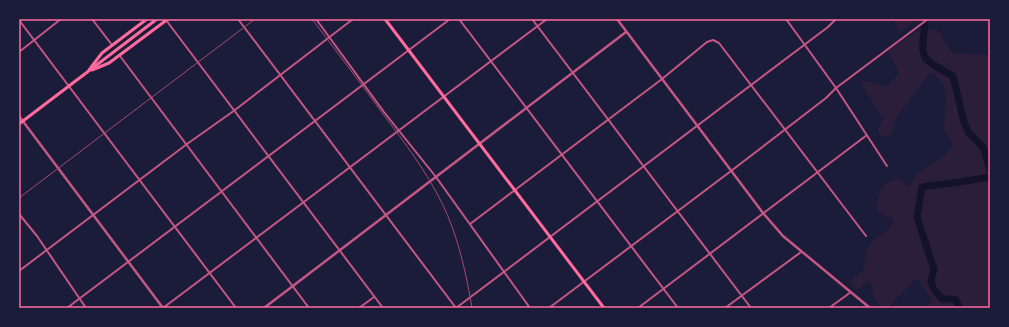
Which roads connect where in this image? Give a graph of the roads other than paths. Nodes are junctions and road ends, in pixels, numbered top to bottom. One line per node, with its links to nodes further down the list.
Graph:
1 (61, 19): 22 (street)
2 (92, 19): 24 (street)
3 (147, 19): 24 (main road)
4 (157, 19): 30 (main road)
5 (238, 19): 31 (street)
6 (316, 19): 21 (street)
7 (353, 19): 21 (street)
8 (385, 19): 25 (main road)
9 (450, 19): 25 (street)
10 (459, 19): 28 (street)
11 (532, 19): 19 (street)
12 (548, 19): 19 (street)
13 (617, 19): 20 (street)
14 (786, 19): 23 (street)
15 (836, 19): 23 (street)
16 (928, 19): 36 (street)
17 (19, 20): 22 (street)
18 (167, 20): 27 (main road); 39 (street)
19 (538, 26): 28 (street); 29 (street)
20 (626, 32): 29 (street); 32 (street)
21 (329, 37): 31 (street); 33 (street)
22 (34, 40): 26 (street); 35 (street)
23 (804, 44): 34 (street); 36 (street)
24 (112, 45): 30 (main road)
25 (409, 50): 33 (street); 37 (main road)
26 (19, 52)
27 (120, 56): 30 (main road); 49 (street)
28 (491, 62): 37 (street); 38 (street)
29 (573, 72): 38 (street); 41 (street)
30 (87, 73): 35 (main road)
31 (280, 75): 39 (street); 43 (street)
32 (662, 79): 34 (street); 41 (street); 45 (street)
33 (364, 84): 43 (street); 46 (street)
34 (751, 85): 45 (street); 47 (street)
35 (69, 86): 42 (main road); 59 (street)
36 (836, 88): 47 (street); 48 (street)
37 (444, 97): 46 (street); 50 (main road)
38 (526, 108): 50 (street); 51 (street)
39 (234, 110): 49 (street); 52 (street)
40 (19, 116): 42 (street)
41 (608, 119): 51 (street); 53 (street)
42 (23, 121): 44 (main road); 67 (street)
43 (315, 122): 52 (street); 55 (street)
44 (19, 124)
45 (697, 126): 53 (street); 56 (street)
46 (399, 130): 55 (street); 58 (street)
47 (785, 130): 56 (street); 57 (street)
48 (867, 135): 54 (street); 57 (street)
49 (187, 144): 59 (street); 61 (street)
50 (479, 144): 58 (street); 60 (main road)
51 (562, 154): 60 (street); 62 (street)
52 (269, 156): 61 (street); 63 (street)
53 (643, 166): 62 (street); 64 (street)
54 (887, 166)
55 (350, 168): 63 (street); 68 (street)
56 (732, 171): 64 (street); 65 (street)
57 (817, 172): 65 (street); 71 (street)
58 (436, 177): 68 (street); 69 (street)
59 (140, 180): 67 (street); 70 (street)
60 (514, 190): 69 (street); 72 (main road)
61 (222, 192): 70 (street); 73 (street)
62 (596, 202): 72 (street); 74 (street)
63 (304, 203): 73 (street); 76 (street)
64 (677, 212): 74 (street); 78 (street)
65 (763, 213): 77 (street); 78 (street)
66 (19, 214): 75 (street)
67 (93, 215): 75 (street); 79 (street)
68 (386, 215): 76 (street); 98 (street)
69 (470, 224): 81 (street)
70 (175, 227): 79 (street); 82 (street)
71 (866, 236)
72 (550, 237): 81 (street); 83 (main road)
73 (257, 238): 82 (street); 84 (street)
74 (630, 246): 83 (street); 85 (street)
75 (46, 250): 80 (street); 89 (street)
76 (340, 251): 84 (street); 88 (street)
77 (802, 251): 86 (street); 87 (street)
78 (710, 253): 85 (street); 87 (street)
79 (128, 262): 89 (street); 92 (street)
80 (19, 271)
81 (505, 272): 98 (street); 99 (street)
82 (210, 273): 92 (street); 93 (street)
83 (584, 281): 100 (street); 101 (main road)
84 (293, 286): 94 (street); 95 (street)
85 (664, 289): 102 (street); 103 (street)
86 (851, 292): 106 (street); 107 (street)
87 (742, 296): 104 (street); 105 (street)
88 (374, 297): 96 (street); 97 (street)
89 (79, 299): 90 (street); 91 (street)
90 (67, 308)
91 (86, 308)
92 (163, 308)
93 (236, 308)
94 (264, 308)
95 (309, 308)
96 (359, 308)
97 (383, 308)
98 (456, 308)
99 (530, 308)
100 (549, 308)
101 (604, 308)
102 (638, 308)
103 (678, 308)
104 (725, 308)
105 (751, 308)
106 (830, 308)
107 (870, 308)

